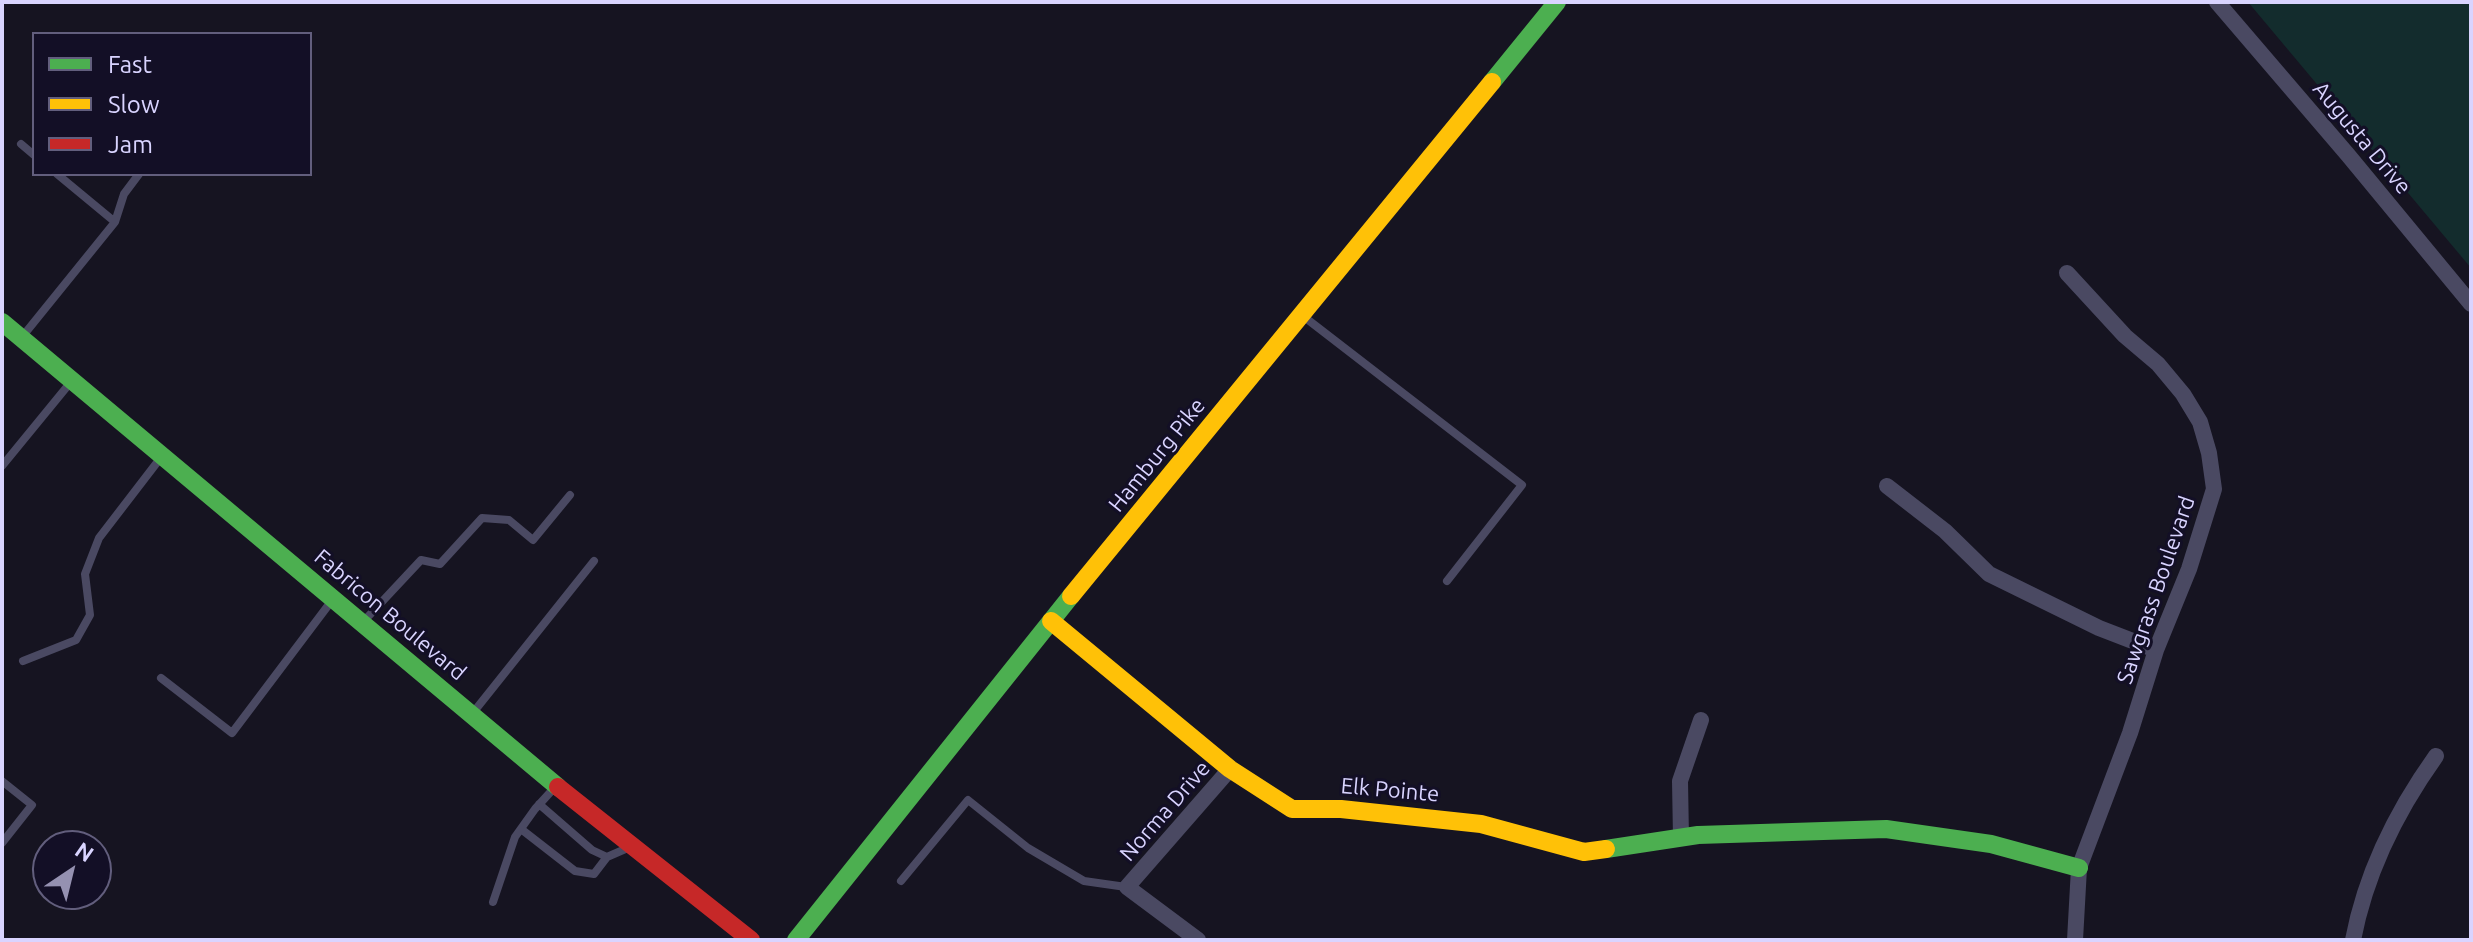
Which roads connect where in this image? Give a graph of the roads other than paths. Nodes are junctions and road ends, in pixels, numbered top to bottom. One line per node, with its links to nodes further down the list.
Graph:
1 (1557, 2): 10 (street, Hamburg Pike)
2 (2217, 2): 9 (street, Augusta Drive)
3 (21, 144): 4 (lane)
4 (32, 153)
5 (59, 176): 7 (lane)
6 (138, 176): 7 (lane)
7 (115, 222): 12 (lane)
8 (2067, 273): 23 (street, Sawgrass Boulevard)
9 (2471, 304)
10 (1303, 315): 19 (lane); 21 (street, Hamburg Pike)
11 (2, 322): 12 (street, Fabricon Boulevard)
12 (22, 337): 13 (street, Fabricon Boulevard)
13 (73, 380): 14 (street, Fabricon Boulevard); 15 (lane)
14 (163, 456): 20 (street, Fabricon Boulevard); 24 (lane)
15 (2, 466)
16 (1887, 486): 23 (street)
17 (570, 495): 22 (lane)
18 (594, 561): 26 (lane)
19 (1447, 581)
20 (334, 599): 22 (street, Fabricon Boulevard); 25 (lane)
21 (1051, 621): 29 (street, Elk Pointe); 43 (street, Hamburg Pike)
22 (363, 623): 26 (street, Fabricon Boulevard)
23 (2156, 650): 38 (street, Sawgrass Boulevard)
24 (23, 661)
25 (161, 678)
26 (472, 714): 31 (street, Fabricon Boulevard)
27 (1701, 720): 34 (street)
28 (2436, 756): 46 (street)
29 (1230, 769): 34 (street, Elk Pointe); 40 (street, Norma Drive)
30 (2, 781): 35 (lane)
31 (556, 785): 32 (lane); 36 (street, Fabricon Boulevard)
32 (539, 804): 33 (lane); 37 (lane)
33 (521, 829): 37 (lane); 41 (lane)
34 (1681, 838): 38 (street, Elk Pointe)
35 (2, 843)
36 (632, 846): 37 (lane); 42 (street, Fabricon Boulevard)
37 (607, 857)
38 (2079, 868): 45 (street, Sawgrass Boulevard)
39 (901, 881): 40 (lane)
40 (1127, 887): 44 (street, Norma Drive)
41 (493, 902)
42 (751, 940)
43 (796, 940)
44 (1198, 940)
45 (2075, 940)
46 (2353, 940)

